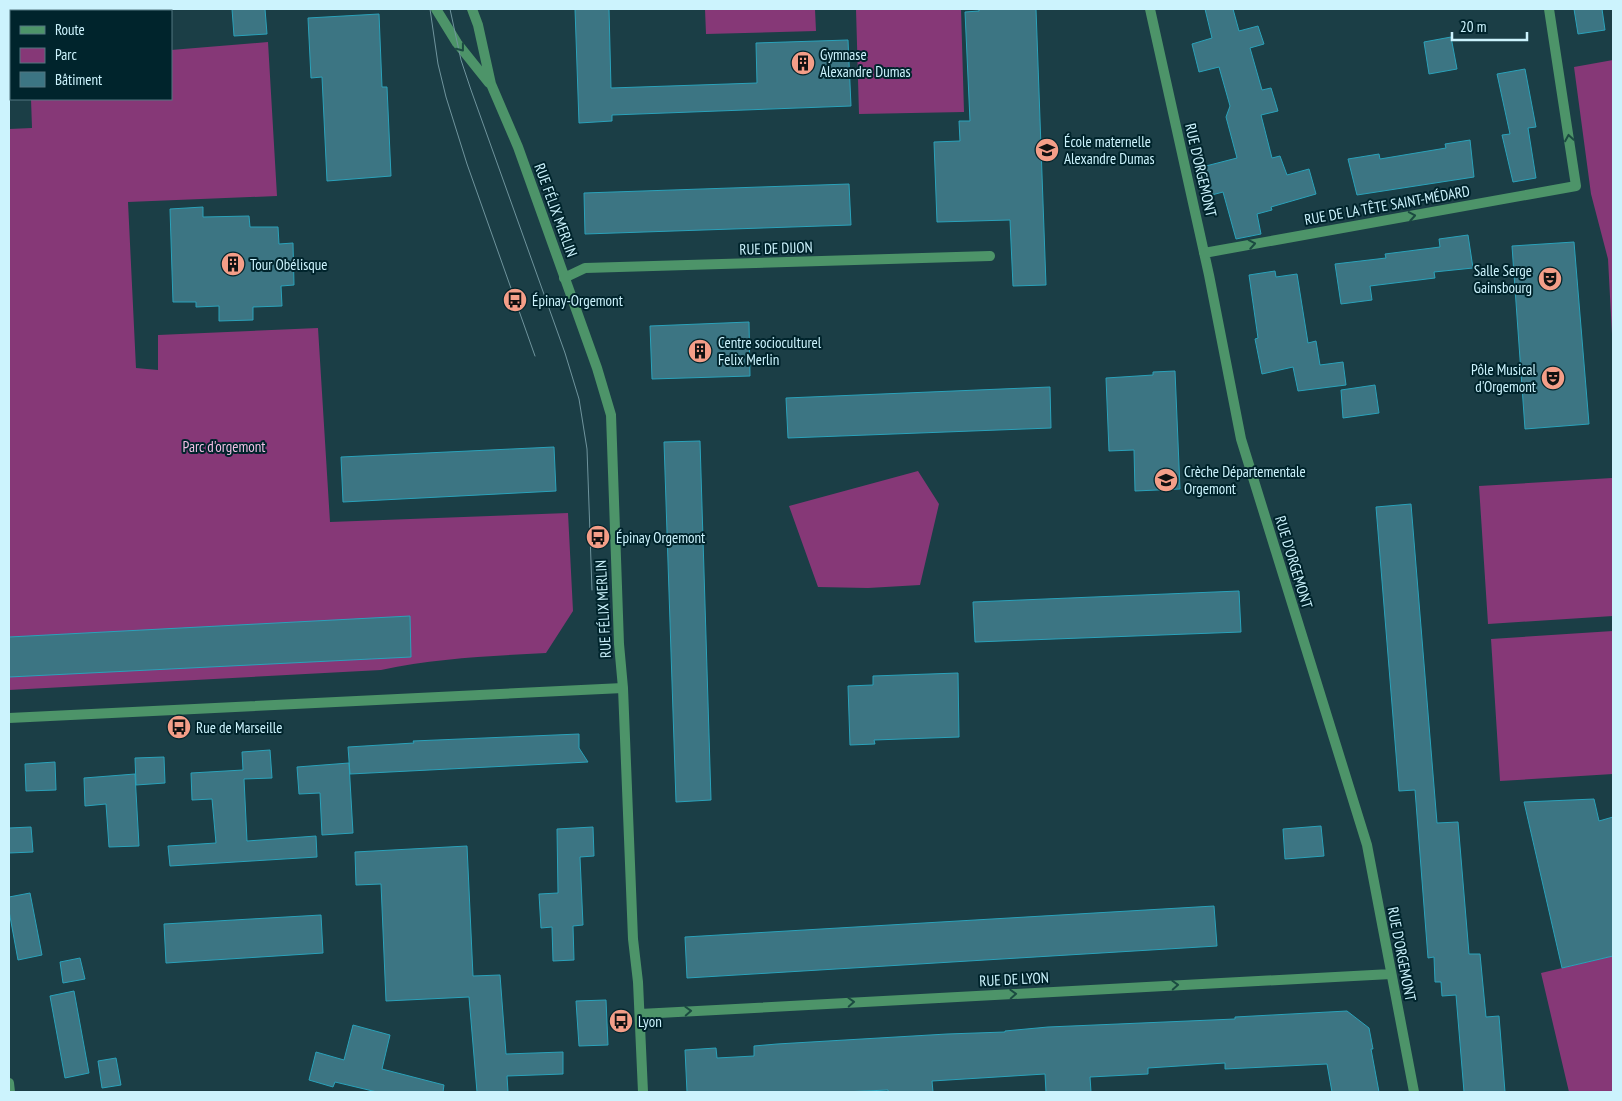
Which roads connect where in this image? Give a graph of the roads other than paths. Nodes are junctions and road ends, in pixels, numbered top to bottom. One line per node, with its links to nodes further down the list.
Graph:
1 (436, 9): 5 (street, RUE FÉLIX MERLIN, one-way to 5)
2 (472, 9): 5 (street, RUE FÉLIX MERLIN)
3 (1150, 9): 6 (street, RUE D'ORGEMONT)
4 (1549, 9): 6 (street, RUE DE LA TÊTE SAINT-MÉDARD, one-way to 4)
5 (491, 84): 8 (street, RUE FÉLIX MERLIN)
6 (1204, 253): 11 (street, RUE D'ORGEMONT)
7 (990, 256): 8 (street, RUE DE DIJON)
8 (564, 278): 9 (street, RUE FÉLIX MERLIN)
9 (623, 688): 10 (street); 12 (street, RUE FÉLIX MERLIN)
10 (9, 718)
11 (1391, 974): 12 (street, RUE DE LYON, one-way to 11); 16 (street, RUE D'ORGEMONT)
12 (640, 1014): 15 (street, RUE FÉLIX MERLIN)
13 (9, 1083): 14 (street)
14 (10, 1092)
15 (643, 1092)
16 (1414, 1092)

